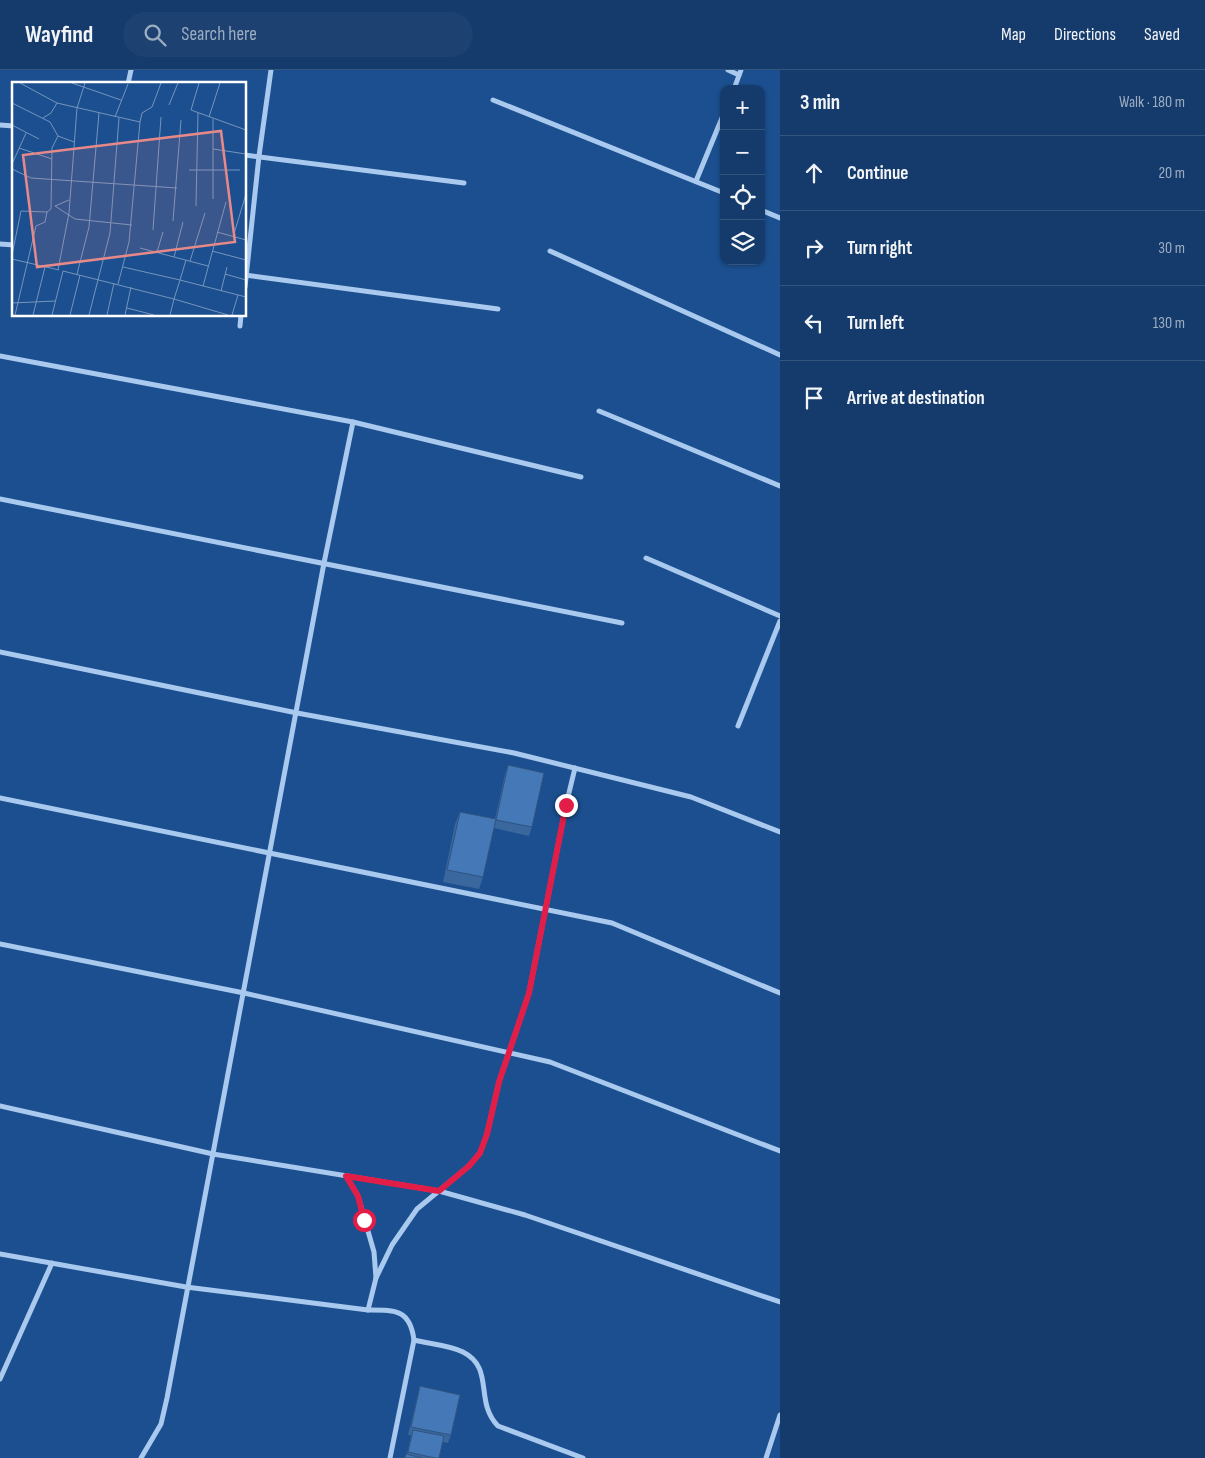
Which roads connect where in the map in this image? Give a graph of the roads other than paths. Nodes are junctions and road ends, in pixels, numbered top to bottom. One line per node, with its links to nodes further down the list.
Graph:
1 (271, 70): 8 (street)
2 (728, 70): 3 (street)
3 (740, 73): 4 (street)
4 (736, 85)
5 (493, 100): 9 (street)
6 (720, 123): 9 (street)
7 (246, 154): 8 (street)
8 (259, 156): 10 (street); 15 (street)
9 (696, 181): 11 (street)
10 (464, 183)
11 (720, 191)
12 (765, 212): 13 (street)
13 (780, 218)
14 (550, 251): 19 (street)
15 (246, 275): 16 (street)
16 (498, 308)
17 (241, 316): 18 (street)
18 (240, 326)
19 (780, 355)
20 (0, 356): 22 (street)
21 (599, 411): 24 (street)
22 (353, 422): 23 (street); 27 (street)
23 (581, 477)
24 (780, 486)
25 (0, 499): 27 (street)
26 (646, 558): 28 (street)
27 (324, 563): 30 (street); 32 (street)
28 (780, 616)
29 (780, 621): 33 (street)
30 (622, 623)
31 (0, 652): 32 (street)
32 (297, 713): 34 (street); 37 (street)
33 (738, 726)
34 (575, 768): 36 (street); 38 (street)
35 (0, 798): 37 (street)
36 (780, 832)
37 (270, 854): 38 (street); 40 (street)
38 (546, 910): 41 (street); 42 (street)
39 (0, 944): 40 (street)
40 (244, 993): 42 (street); 45 (street)
41 (780, 993)
42 (508, 1052): 44 (street); 47 (street)
43 (0, 1106): 45 (street)
44 (780, 1151)
45 (213, 1154): 46 (street); 51 (street)
46 (346, 1176): 47 (street); 50 (street)
47 (439, 1191): 50 (street); 52 (street)
48 (0, 1254): 49 (street)
49 (52, 1263): 51 (street); 55 (street)
50 (376, 1278): 53 (street)
51 (186, 1287): 53 (street); 57 (street)
52 (780, 1302)
53 (368, 1310): 54 (street)
54 (414, 1340): 58 (street); 59 (street)
55 (0, 1379)
56 (780, 1415): 60 (street)
57 (141, 1458)
58 (390, 1458)
59 (583, 1458)
60 (766, 1458)

